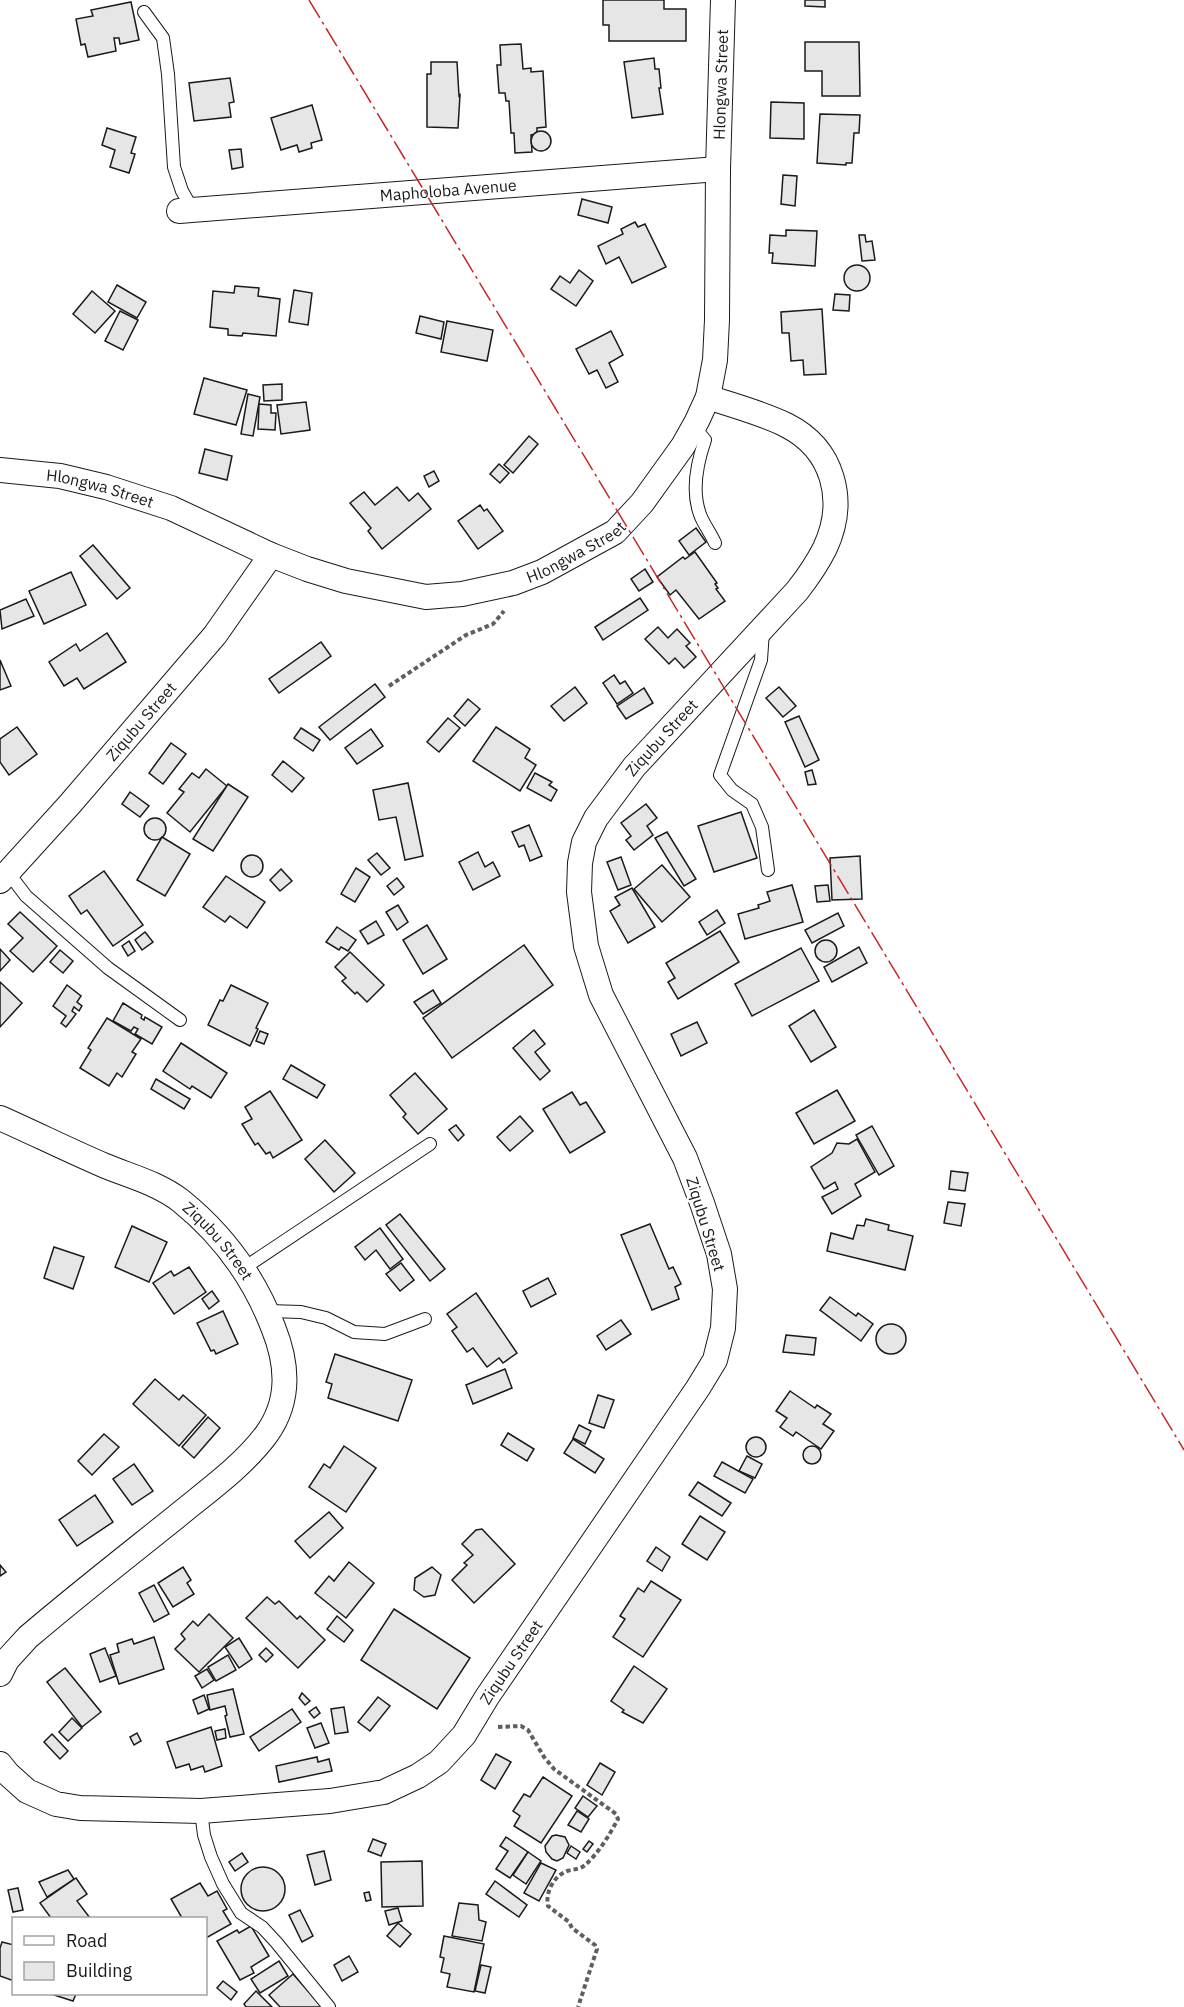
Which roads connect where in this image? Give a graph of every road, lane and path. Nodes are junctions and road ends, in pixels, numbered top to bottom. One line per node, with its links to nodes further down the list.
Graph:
1 (723, 0): 3 (street, Hlongwa Street)
2 (144, 12): 4 (lane)
3 (718, 169): 4 (street, Mapholoba Avenue); 5 (street, Hlongwa Street)
4 (186, 211)
5 (708, 397): 6 (street, Hlongwa Street); 11 (street, Ziqubu Street)
6 (694, 427): 8 (lane); 10 (street, Hlongwa Street)
7 (6, 471): 9 (street, Hlongwa Street)
8 (715, 543)
9 (271, 555): 10 (street, Hlongwa Street); 14 (street, Ziqubu Street)
10 (513, 583): 12 (path)
11 (763, 627): 13 (lane); 22 (street, Ziqubu Street)
12 (389, 686)
13 (768, 870)
14 (3, 873): 15 (lane)
15 (180, 1020)
16 (0, 1118): 18 (street, Ziqubu Street)
17 (430, 1144): 18 (lane)
18 (244, 1268): 19 (street, Ziqubu Street)
19 (268, 1311): 20 (lane); 21 (street, Ziqubu Street)
20 (425, 1318)
21 (0, 1674)
22 (470, 1724): 24 (street, Ziqubu Street); 26 (path)
23 (0, 1764): 24 (street, Ziqubu Street)
24 (201, 1810): 25 (lane)
25 (329, 2007)
26 (578, 2007)

